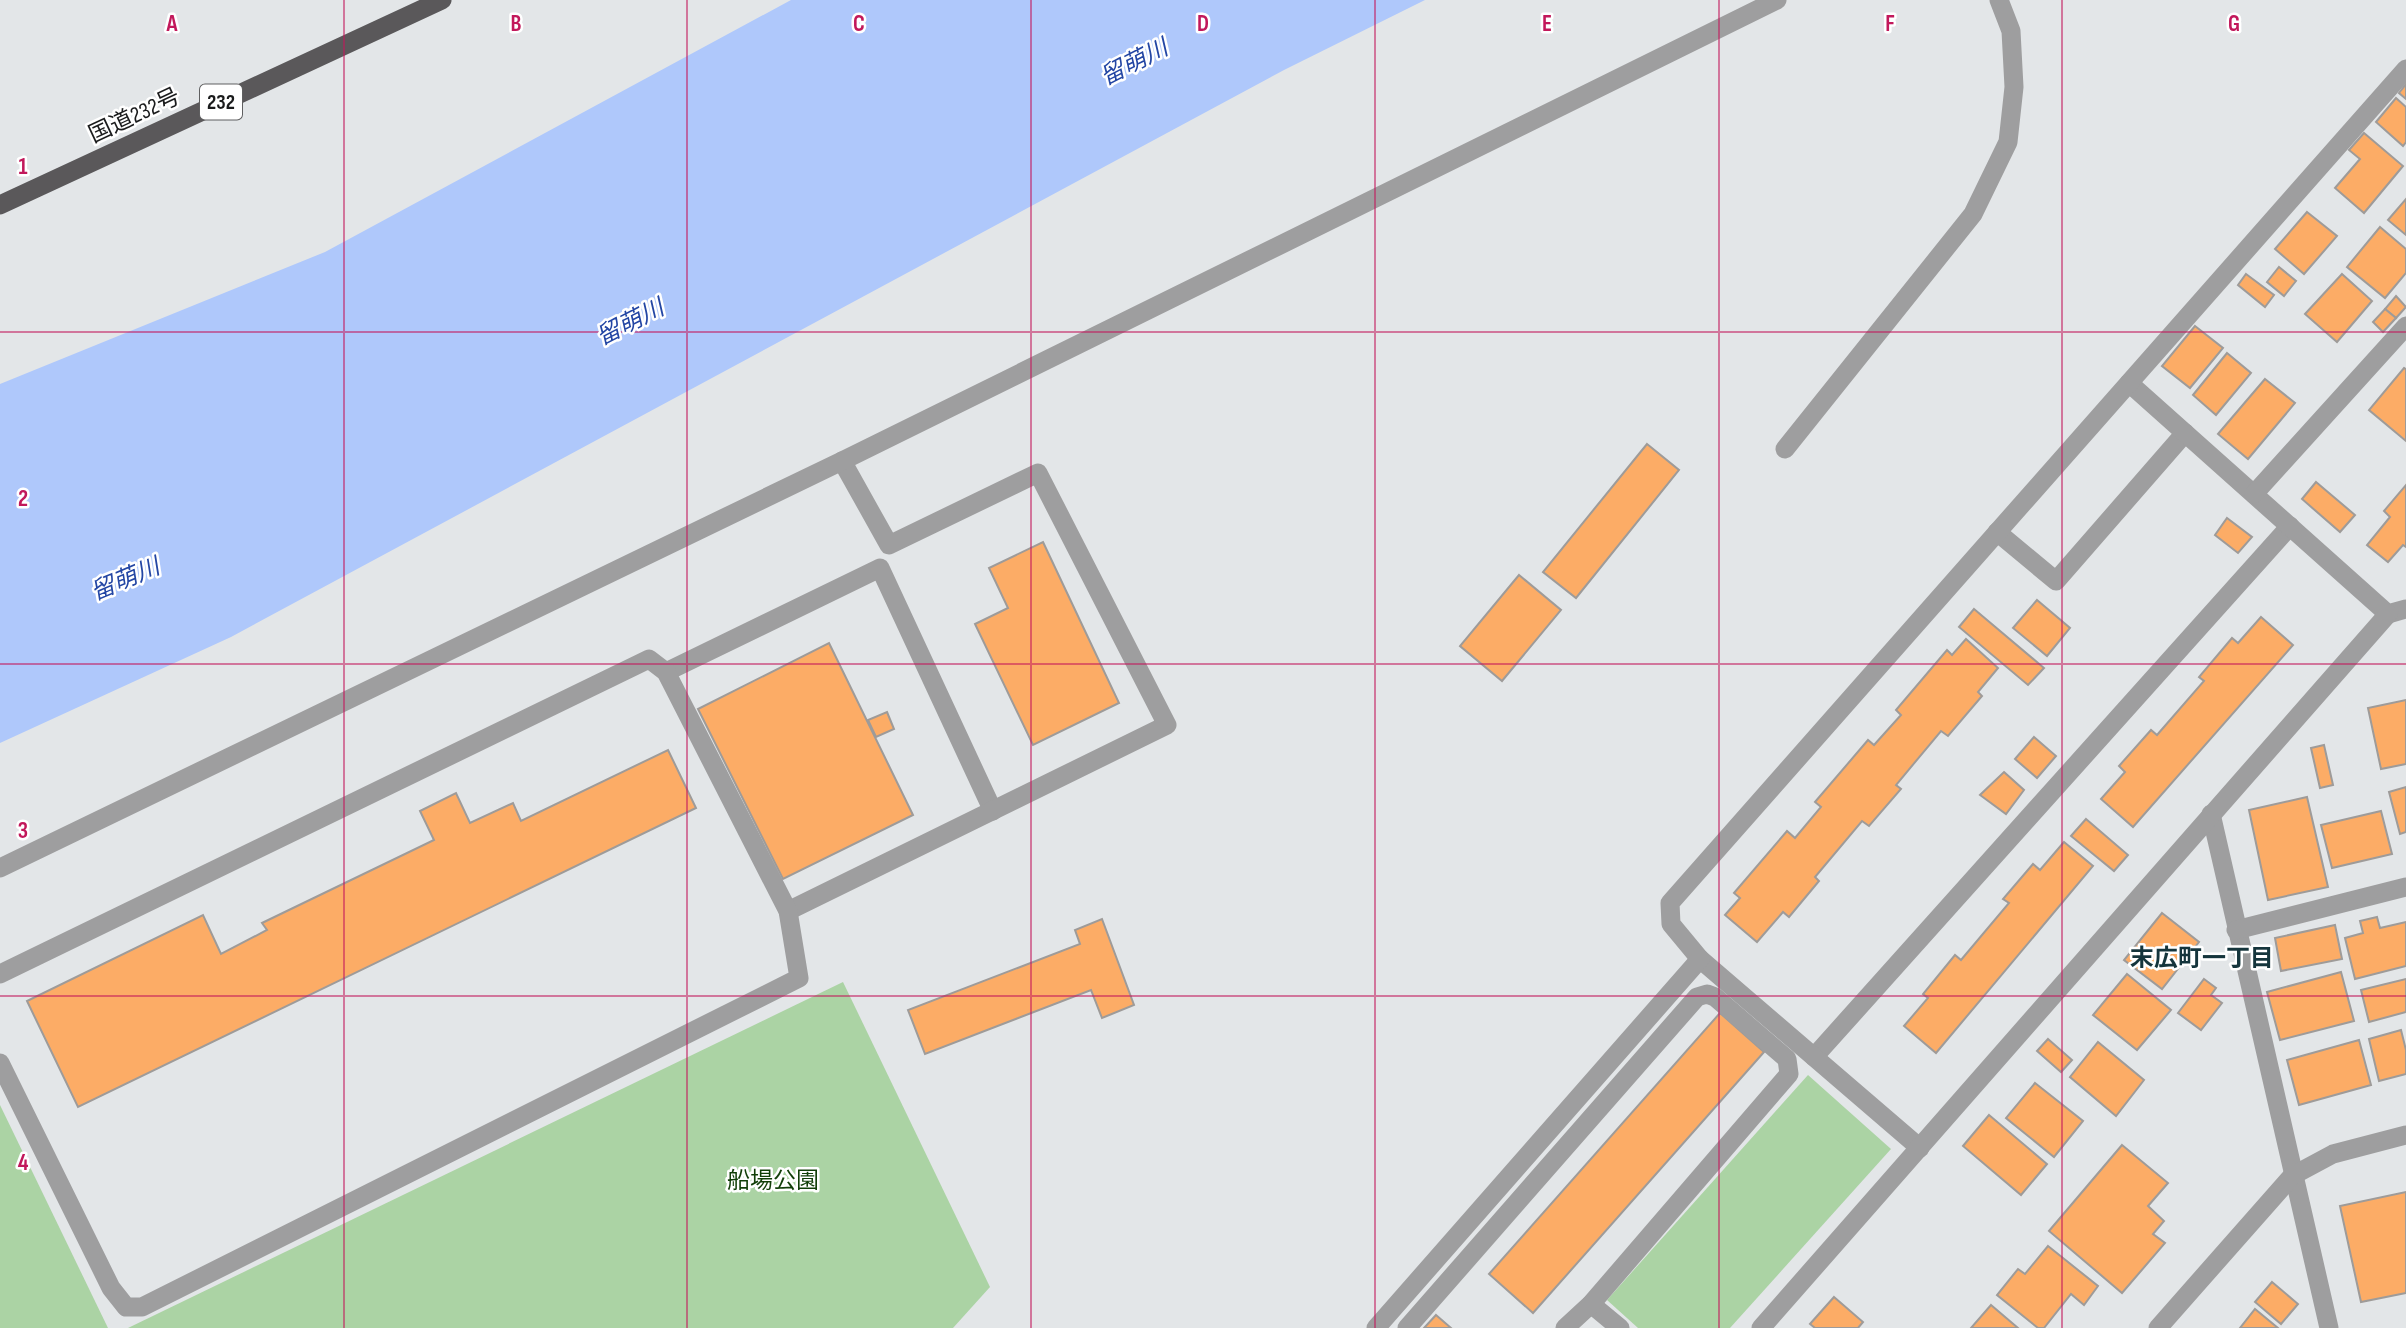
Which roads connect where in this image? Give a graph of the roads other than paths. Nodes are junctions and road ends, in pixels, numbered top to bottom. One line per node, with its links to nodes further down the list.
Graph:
1 (442, 0): 5 (highway, 国道232号 / 232)
2 (1777, 0): 10 (street)
3 (1999, 0): 9 (street)
4 (2406, 69): 7 (street)
5 (0, 205)
6 (2406, 326): 11 (street)
7 (2129, 383): 8 (street); 13 (street)
8 (2185, 433): 11 (street); 13 (street)
9 (1785, 449)
10 (842, 461): 14 (street); 20 (street)
11 (2254, 494): 12 (street)
12 (2290, 526): 16 (street); 26 (street)
13 (1997, 532): 24 (street)
14 (889, 545): 15 (street); 18 (street)
15 (880, 568): 17 (street); 18 (street)
16 (2397, 612): 19 (street)
17 (666, 672): 22 (street); 25 (street)
18 (992, 811): 22 (street)
19 (2211, 814): 23 (street); 29 (street)
20 (0, 868)
21 (2406, 887): 23 (street)
22 (788, 911): 27 (street)
23 (2236, 930): 30 (street)
24 (1700, 959): 26 (street); 32 (street)
25 (0, 974)
26 (1814, 1057): 29 (street)
27 (0, 1063)
28 (2406, 1135): 30 (street)
29 (1920, 1148): 36 (street)
30 (2292, 1176): 37 (street); 38 (street)
31 (1591, 1304): 33 (street); 34 (street); 35 (street)
32 (1376, 1328)
33 (1407, 1328)
34 (1565, 1328)
35 (1619, 1328)
36 (1760, 1328)
37 (2158, 1328)
38 (2329, 1328)

